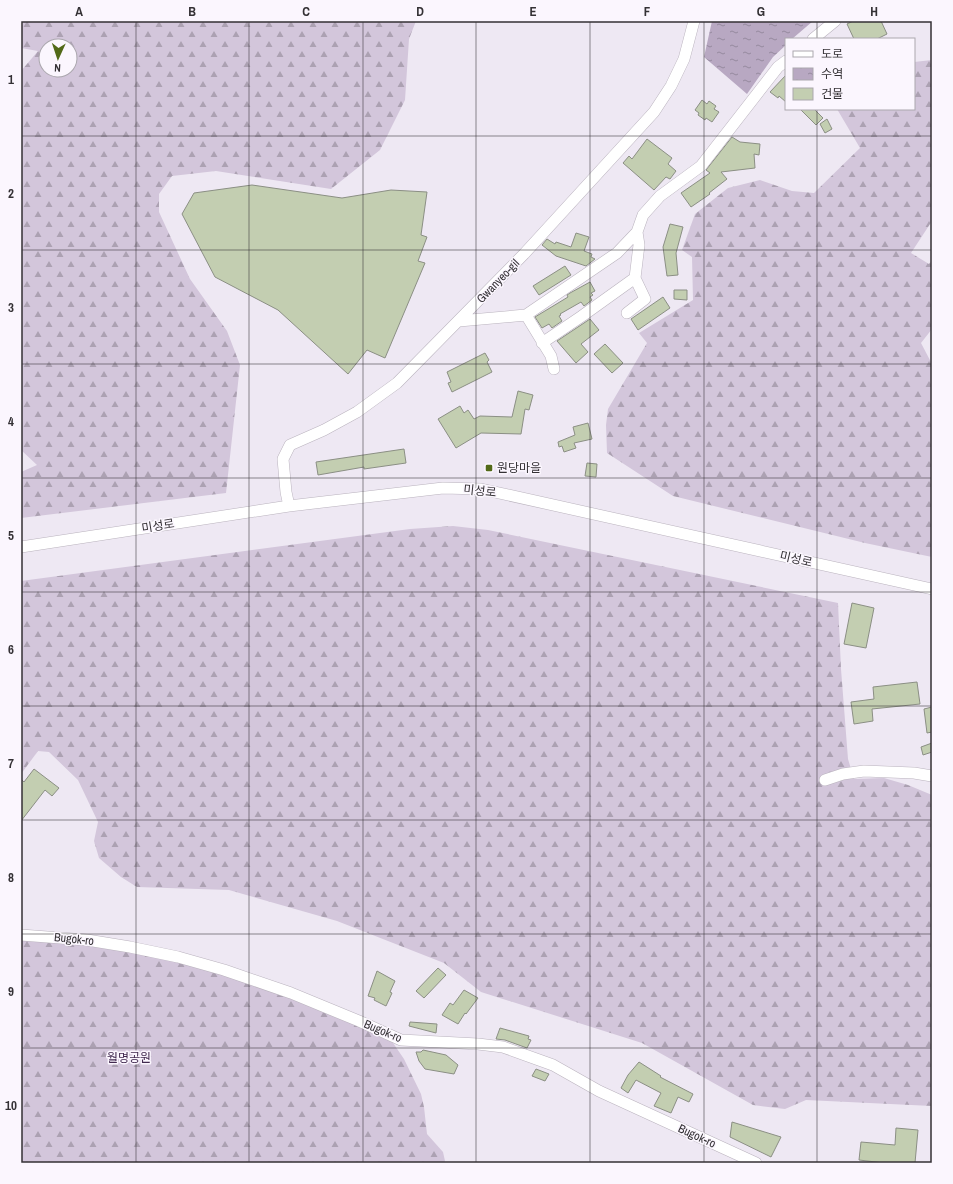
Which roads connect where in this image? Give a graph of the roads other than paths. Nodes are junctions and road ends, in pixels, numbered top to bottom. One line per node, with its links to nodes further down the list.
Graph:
1 (694, 21): 9 (street, Gwanyeo-gil)
2 (835, 21): 3 (street)
3 (814, 38)
4 (785, 62): 5 (street)
5 (637, 232): 6 (street); 8 (street)
6 (635, 278): 7 (street); 10 (street)
7 (627, 313)
8 (526, 315): 9 (street); 10 (street)
9 (459, 321): 12 (street, Gwanyeo-gil)
10 (542, 342): 11 (street)
11 (554, 369)
12 (289, 506): 13 (street, 미성로); 14 (street, 미성로)
13 (21, 547)
14 (932, 589)
15 (932, 776): 16 (street)
16 (825, 780)
17 (21, 935): 18 (street, Bugok-ro)
18 (756, 1163)

